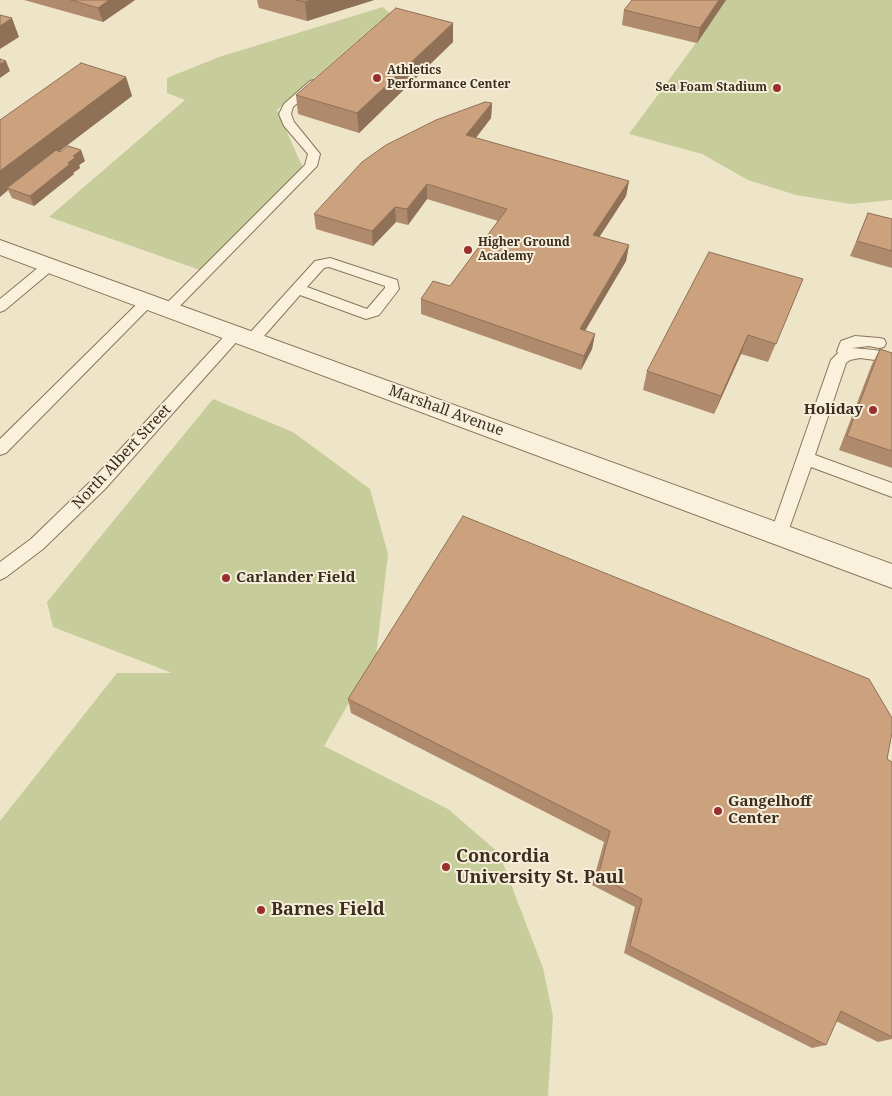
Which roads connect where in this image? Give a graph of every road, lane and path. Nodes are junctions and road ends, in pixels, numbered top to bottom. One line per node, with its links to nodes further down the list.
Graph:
1 (324, 75): 5 (lane)
2 (0, 247): 3 (street, Marshall Avenue)
3 (50, 265): 5 (street, Marshall Avenue); 6 (lane)
4 (298, 289): 4 (lane, North Albert Street); 7 (lane, North Albert Street)
5 (158, 305): 7 (street, Marshall Avenue); 9 (lane)
6 (0, 308)
7 (244, 337): 12 (street, Marshall Avenue); 13 (lane, North Albert Street)
8 (877, 349): 10 (lane)
9 (0, 449)
10 (805, 458): 11 (lane); 12 (lane)
11 (892, 490)
12 (779, 535): 14 (street, Marshall Avenue)
13 (0, 572)
14 (892, 576)

